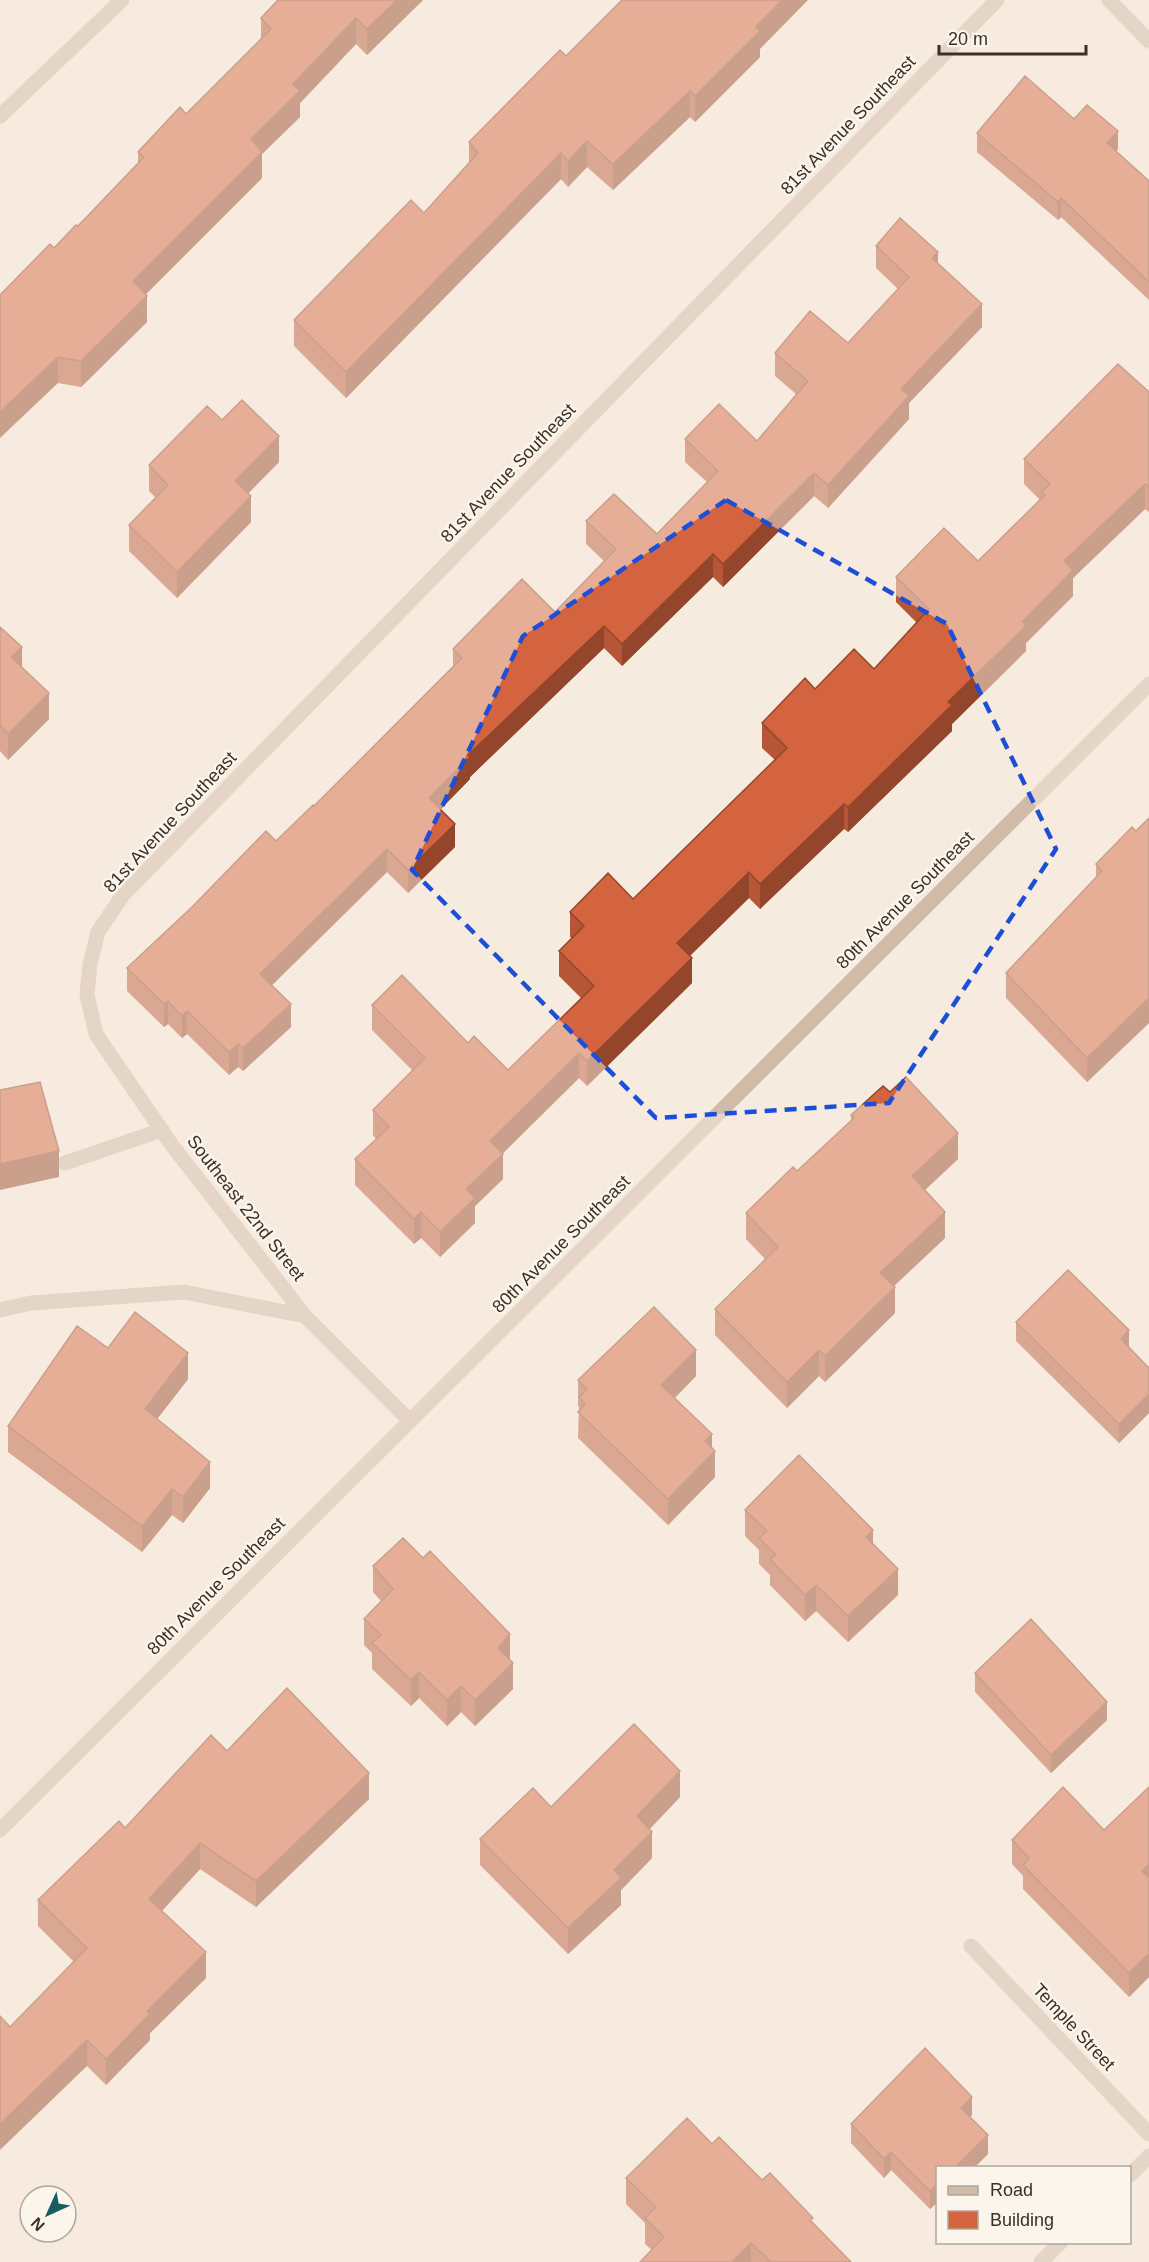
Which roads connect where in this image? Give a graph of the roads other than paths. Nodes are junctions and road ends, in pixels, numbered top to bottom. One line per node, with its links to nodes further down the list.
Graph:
1 (122, 0): 5 (street)
2 (997, 0): 7 (street, 81st Avenue Southeast)
3 (1109, 0): 4 (street)
4 (1149, 41)
5 (0, 116)
6 (1149, 684): 12 (street, 80th Avenue Southeast)
7 (87, 995): 8 (street, Southeast 22nd Street)
8 (162, 1130): 9 (street); 11 (street, Southeast 22nd Street)
9 (65, 1163)
10 (0, 1310): 11 (street)
11 (305, 1316): 12 (street, Southeast 22nd Street)
12 (410, 1421): 13 (street, 80th Avenue Southeast)
13 (0, 1830)
14 (972, 1947): 15 (street, Temple Street)
15 (1149, 2134)
16 (1149, 2156): 17 (street)
17 (1131, 2174)
18 (1059, 2244): 19 (street)
19 (1041, 2262)

